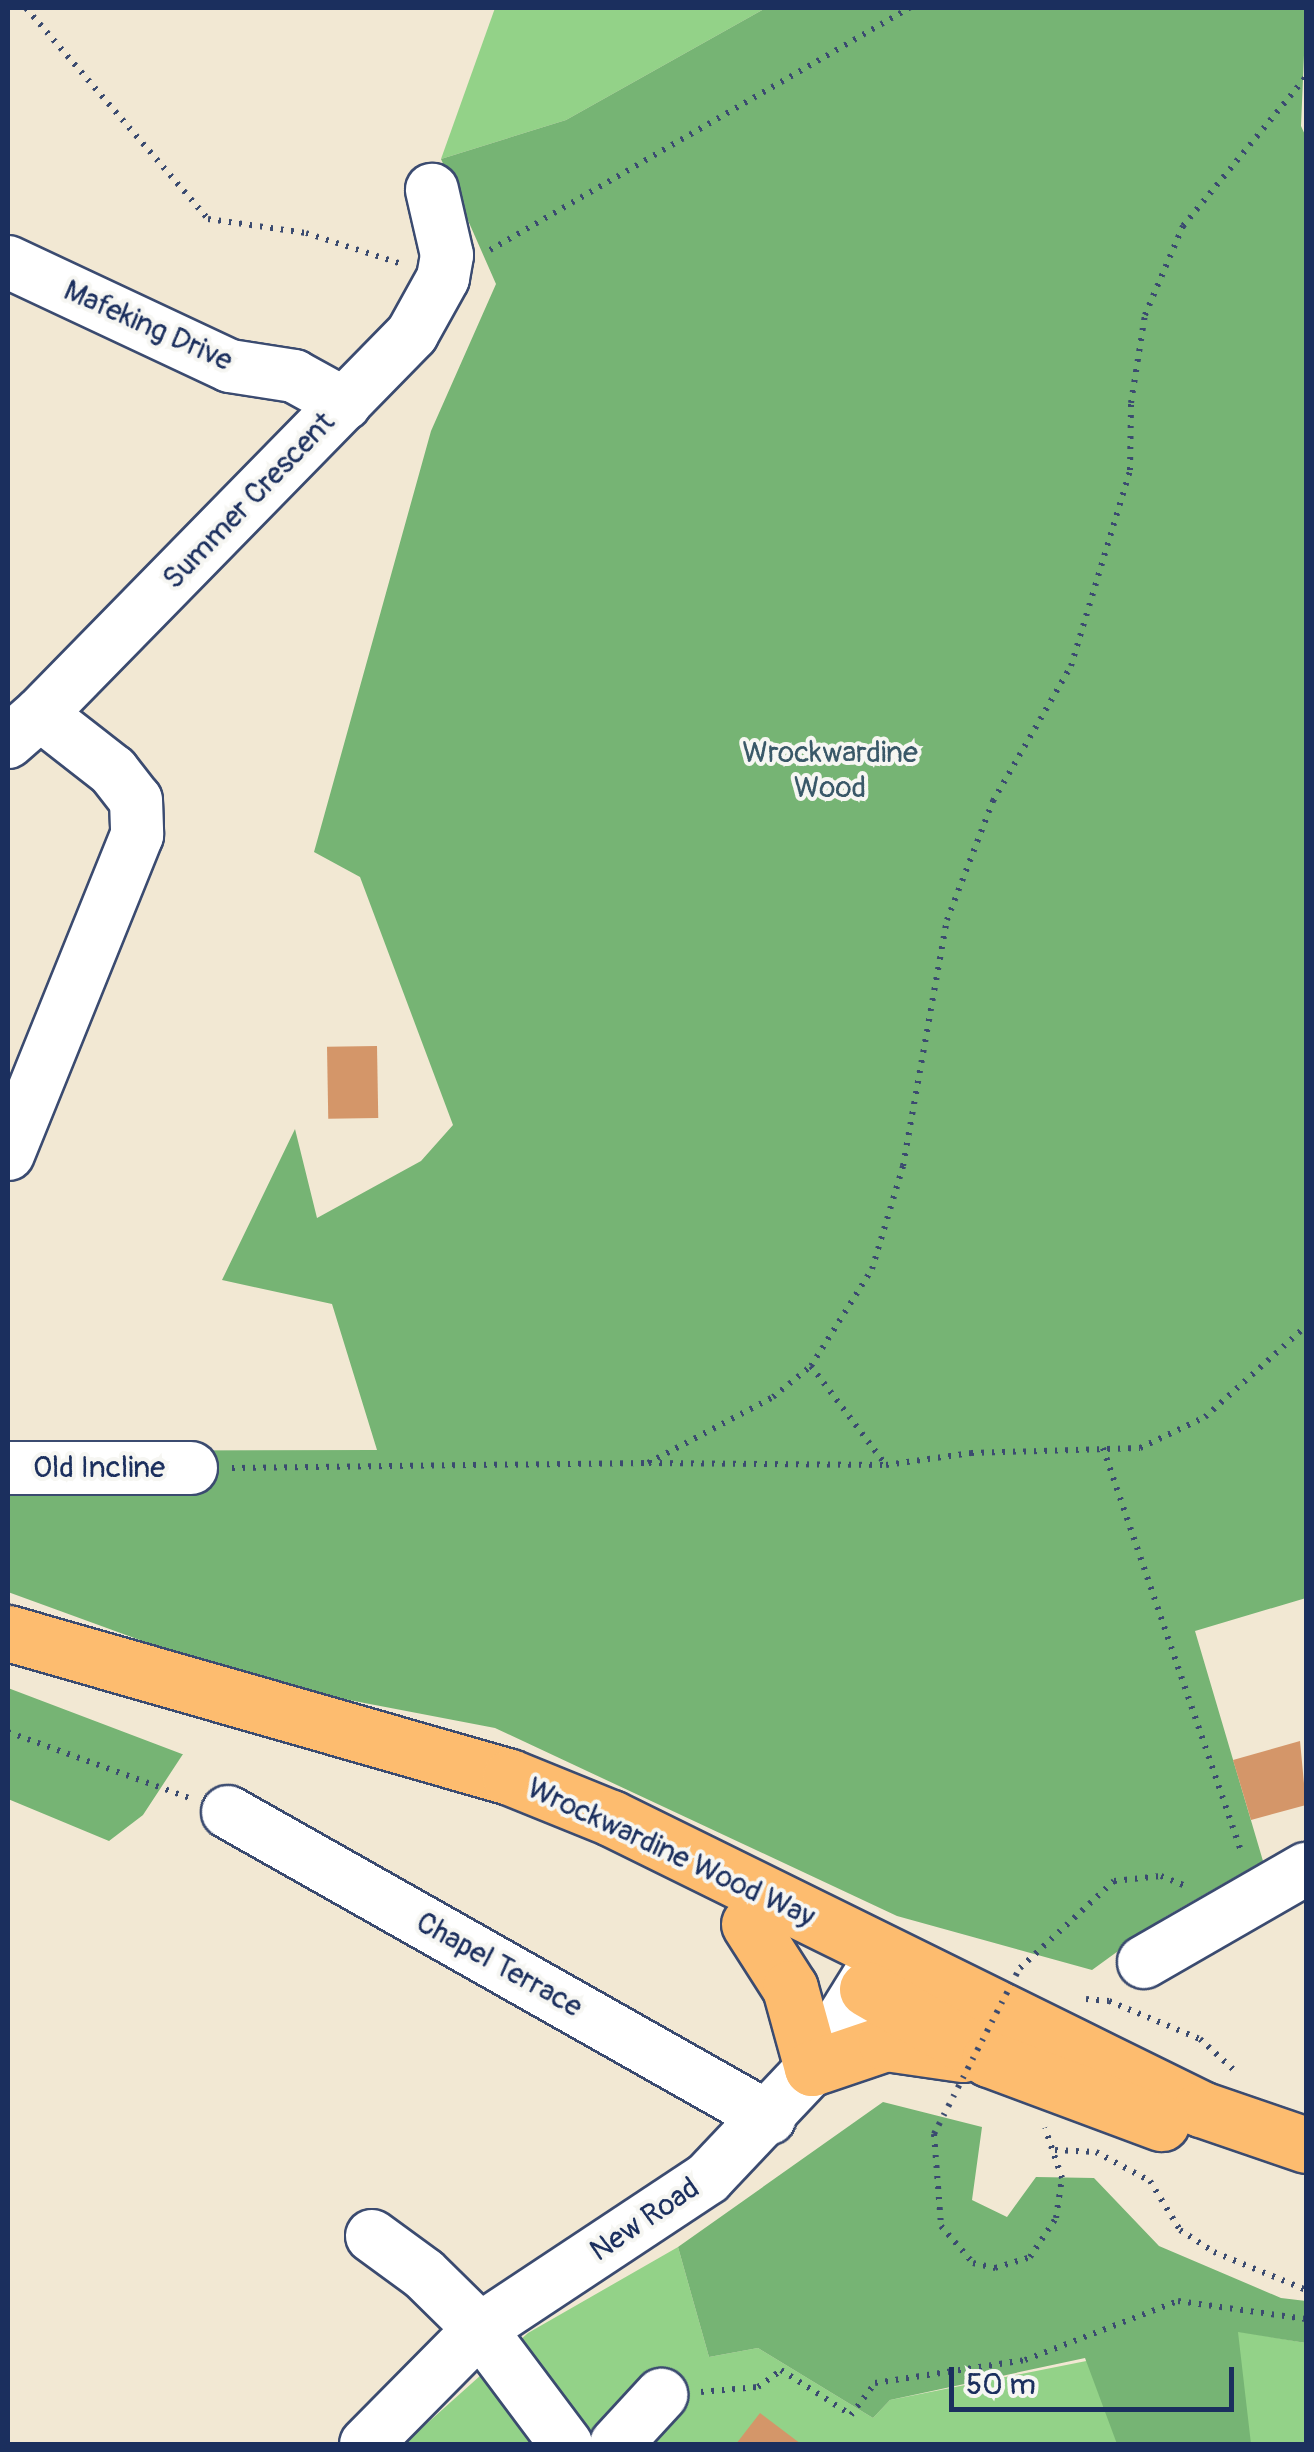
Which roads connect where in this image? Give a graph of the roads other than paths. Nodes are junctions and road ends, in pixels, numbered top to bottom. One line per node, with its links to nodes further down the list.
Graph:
1 (432, 190): 3 (street, Summer Crescent)
2 (8, 262): 3 (street, Mafeking Drive)
3 (344, 404): 4 (street, Summer Crescent)
4 (24, 728): 5 (street, Summer Crescent)
5 (8, 1154)
6 (8, 1468): 7 (street, Old Incline)
7 (191, 1468)
8 (8, 1633): 14 (main road, Wrockwardine Wood Way)
9 (8, 1663): 12 (main road, Wrockwardine Wood Way)
10 (228, 1812): 17 (street, Chapel Terrace)
11 (1306, 1868): 13 (street)
12 (749, 1924): 14 (main road, Wrockwardine Wood Way); 16 (main road)
13 (1144, 1962)
14 (873, 1971): 15 (main road, Wrockwardine Wood Way); 16 (street, New Road); 18 (main road, Wrockwardine Wood Way)
15 (990, 2059): 16 (main road); 19 (main road, Wrockwardine Wood Way)
16 (812, 2068): 17 (street, New Road)
17 (769, 2118): 21 (street, New Road)
18 (1306, 2145)
19 (1306, 2167)
20 (372, 2236): 21 (street)
21 (480, 2329): 23 (street, New Road); 24 (street)
22 (661, 2394): 25 (street)
23 (366, 2444)
24 (566, 2444)
25 (616, 2444)

